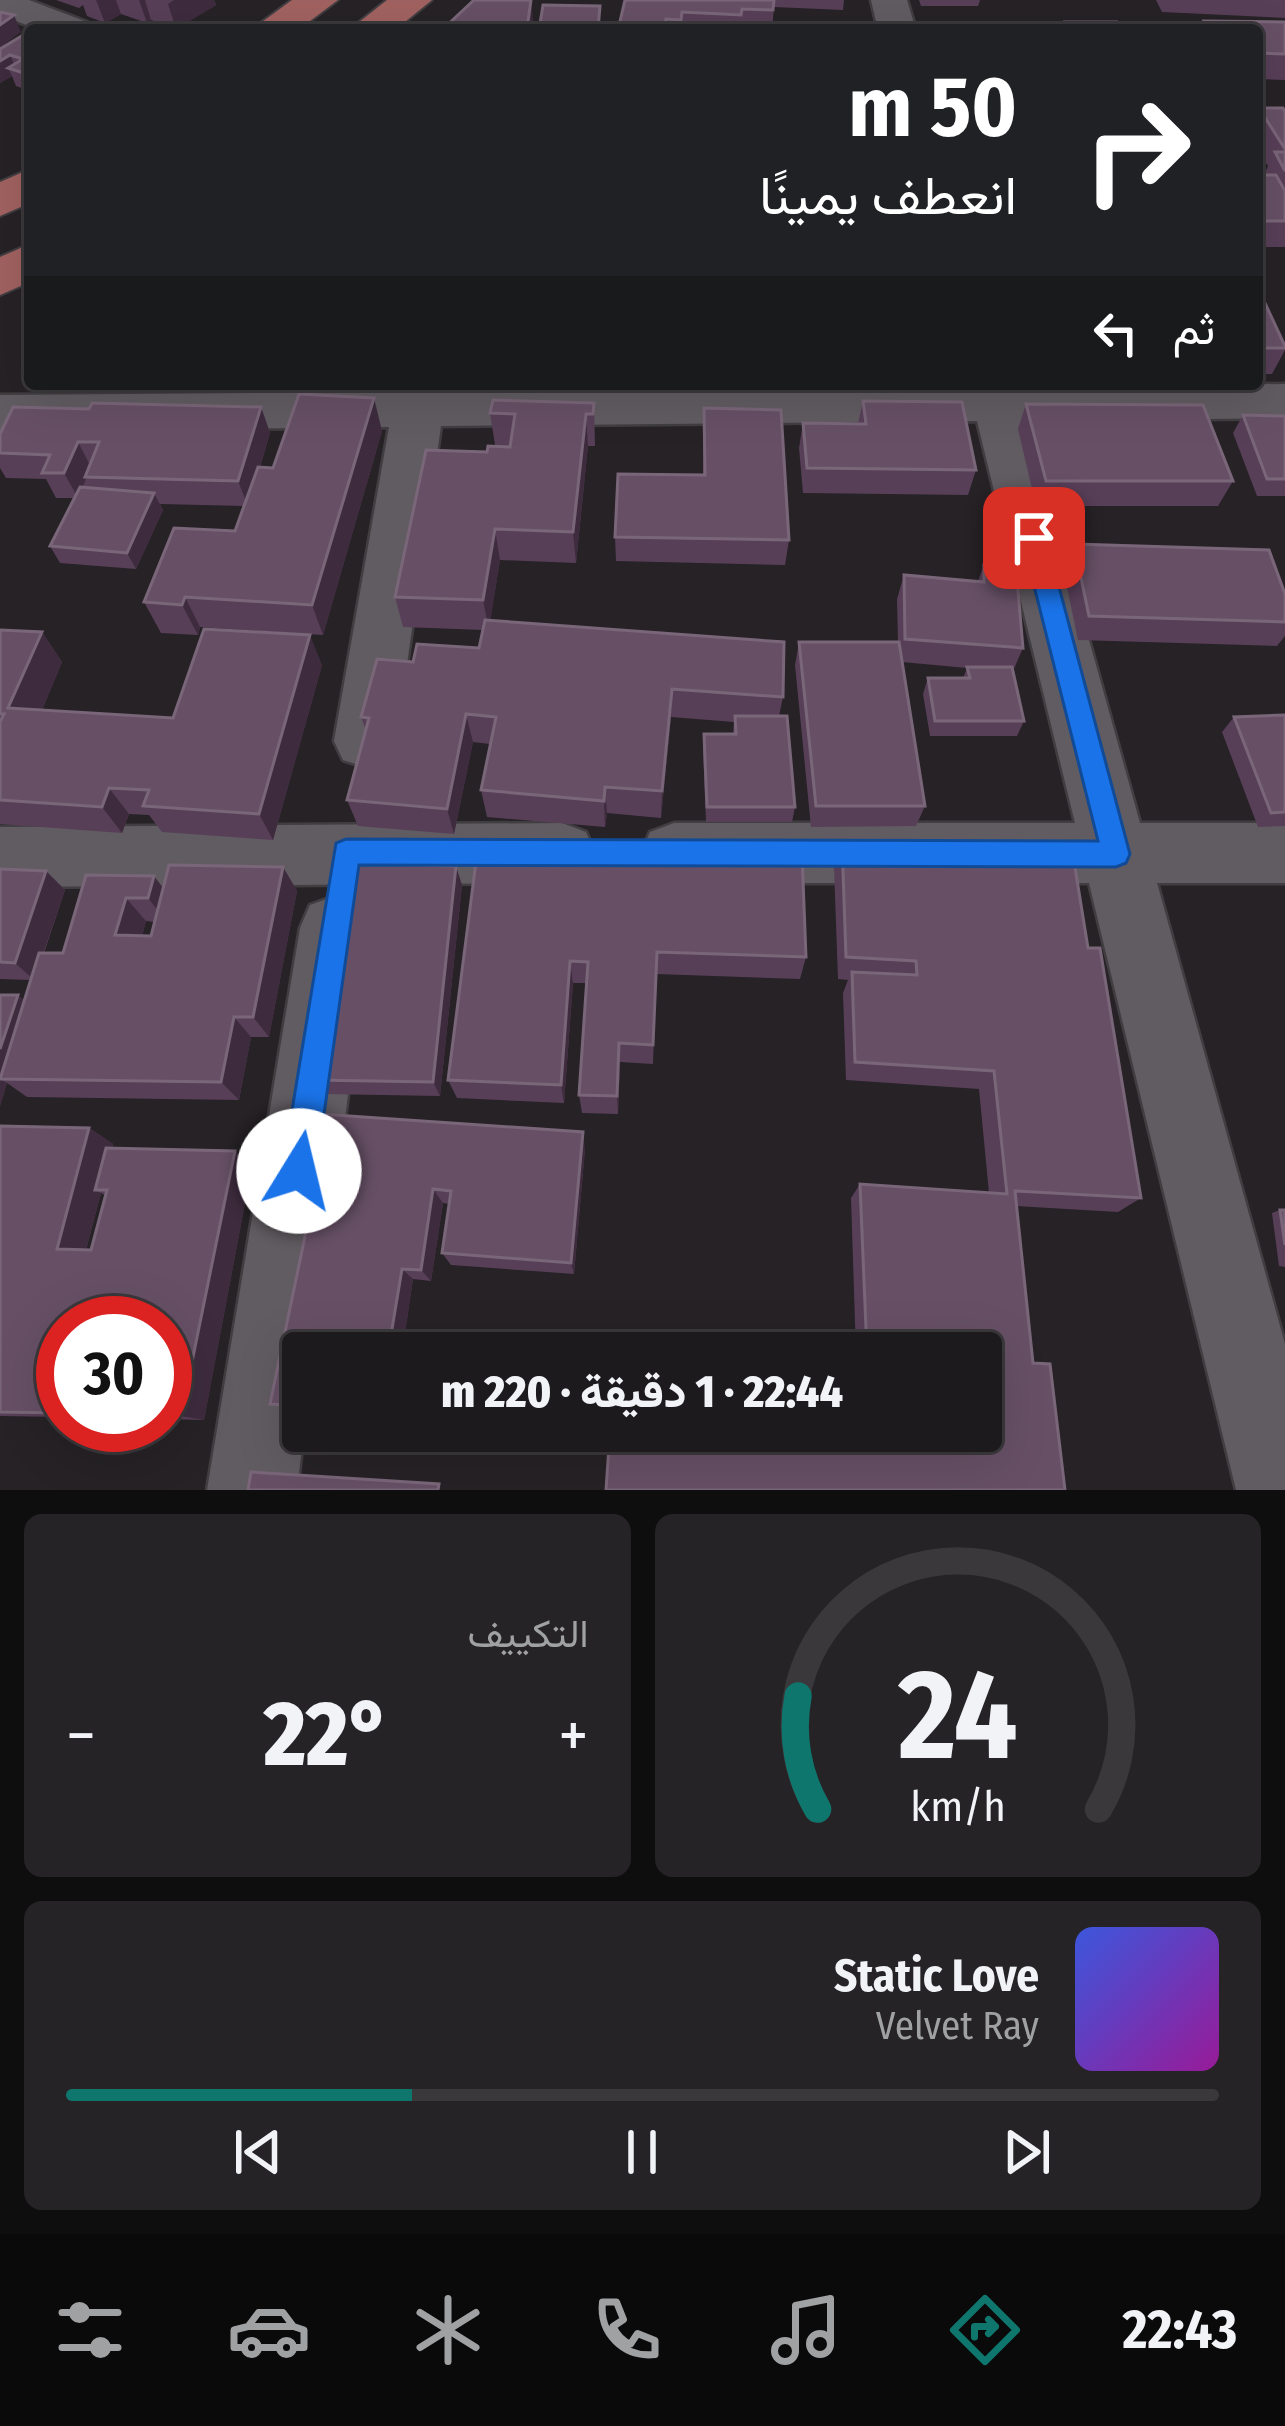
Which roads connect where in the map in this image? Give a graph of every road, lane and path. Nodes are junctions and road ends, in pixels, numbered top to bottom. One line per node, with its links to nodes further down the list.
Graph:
1 (319, 0): 5 (main road)
2 (413, 0): 6 (main road)
3 (0, 2): 4 (street)
4 (41, 24)
5 (281, 24)
6 (378, 24)
7 (996, 393): 8 (street); 9 (street); 13 (street)
8 (420, 395): 10 (street); 11 (street)
9 (1285, 401)
10 (0, 412)
11 (346, 852): 13 (street); 14 (street); 15 (street)
12 (1285, 853): 13 (street)
13 (1116, 854): 16 (street)
14 (0, 857)
15 (252, 1490)
16 (1281, 1490)

